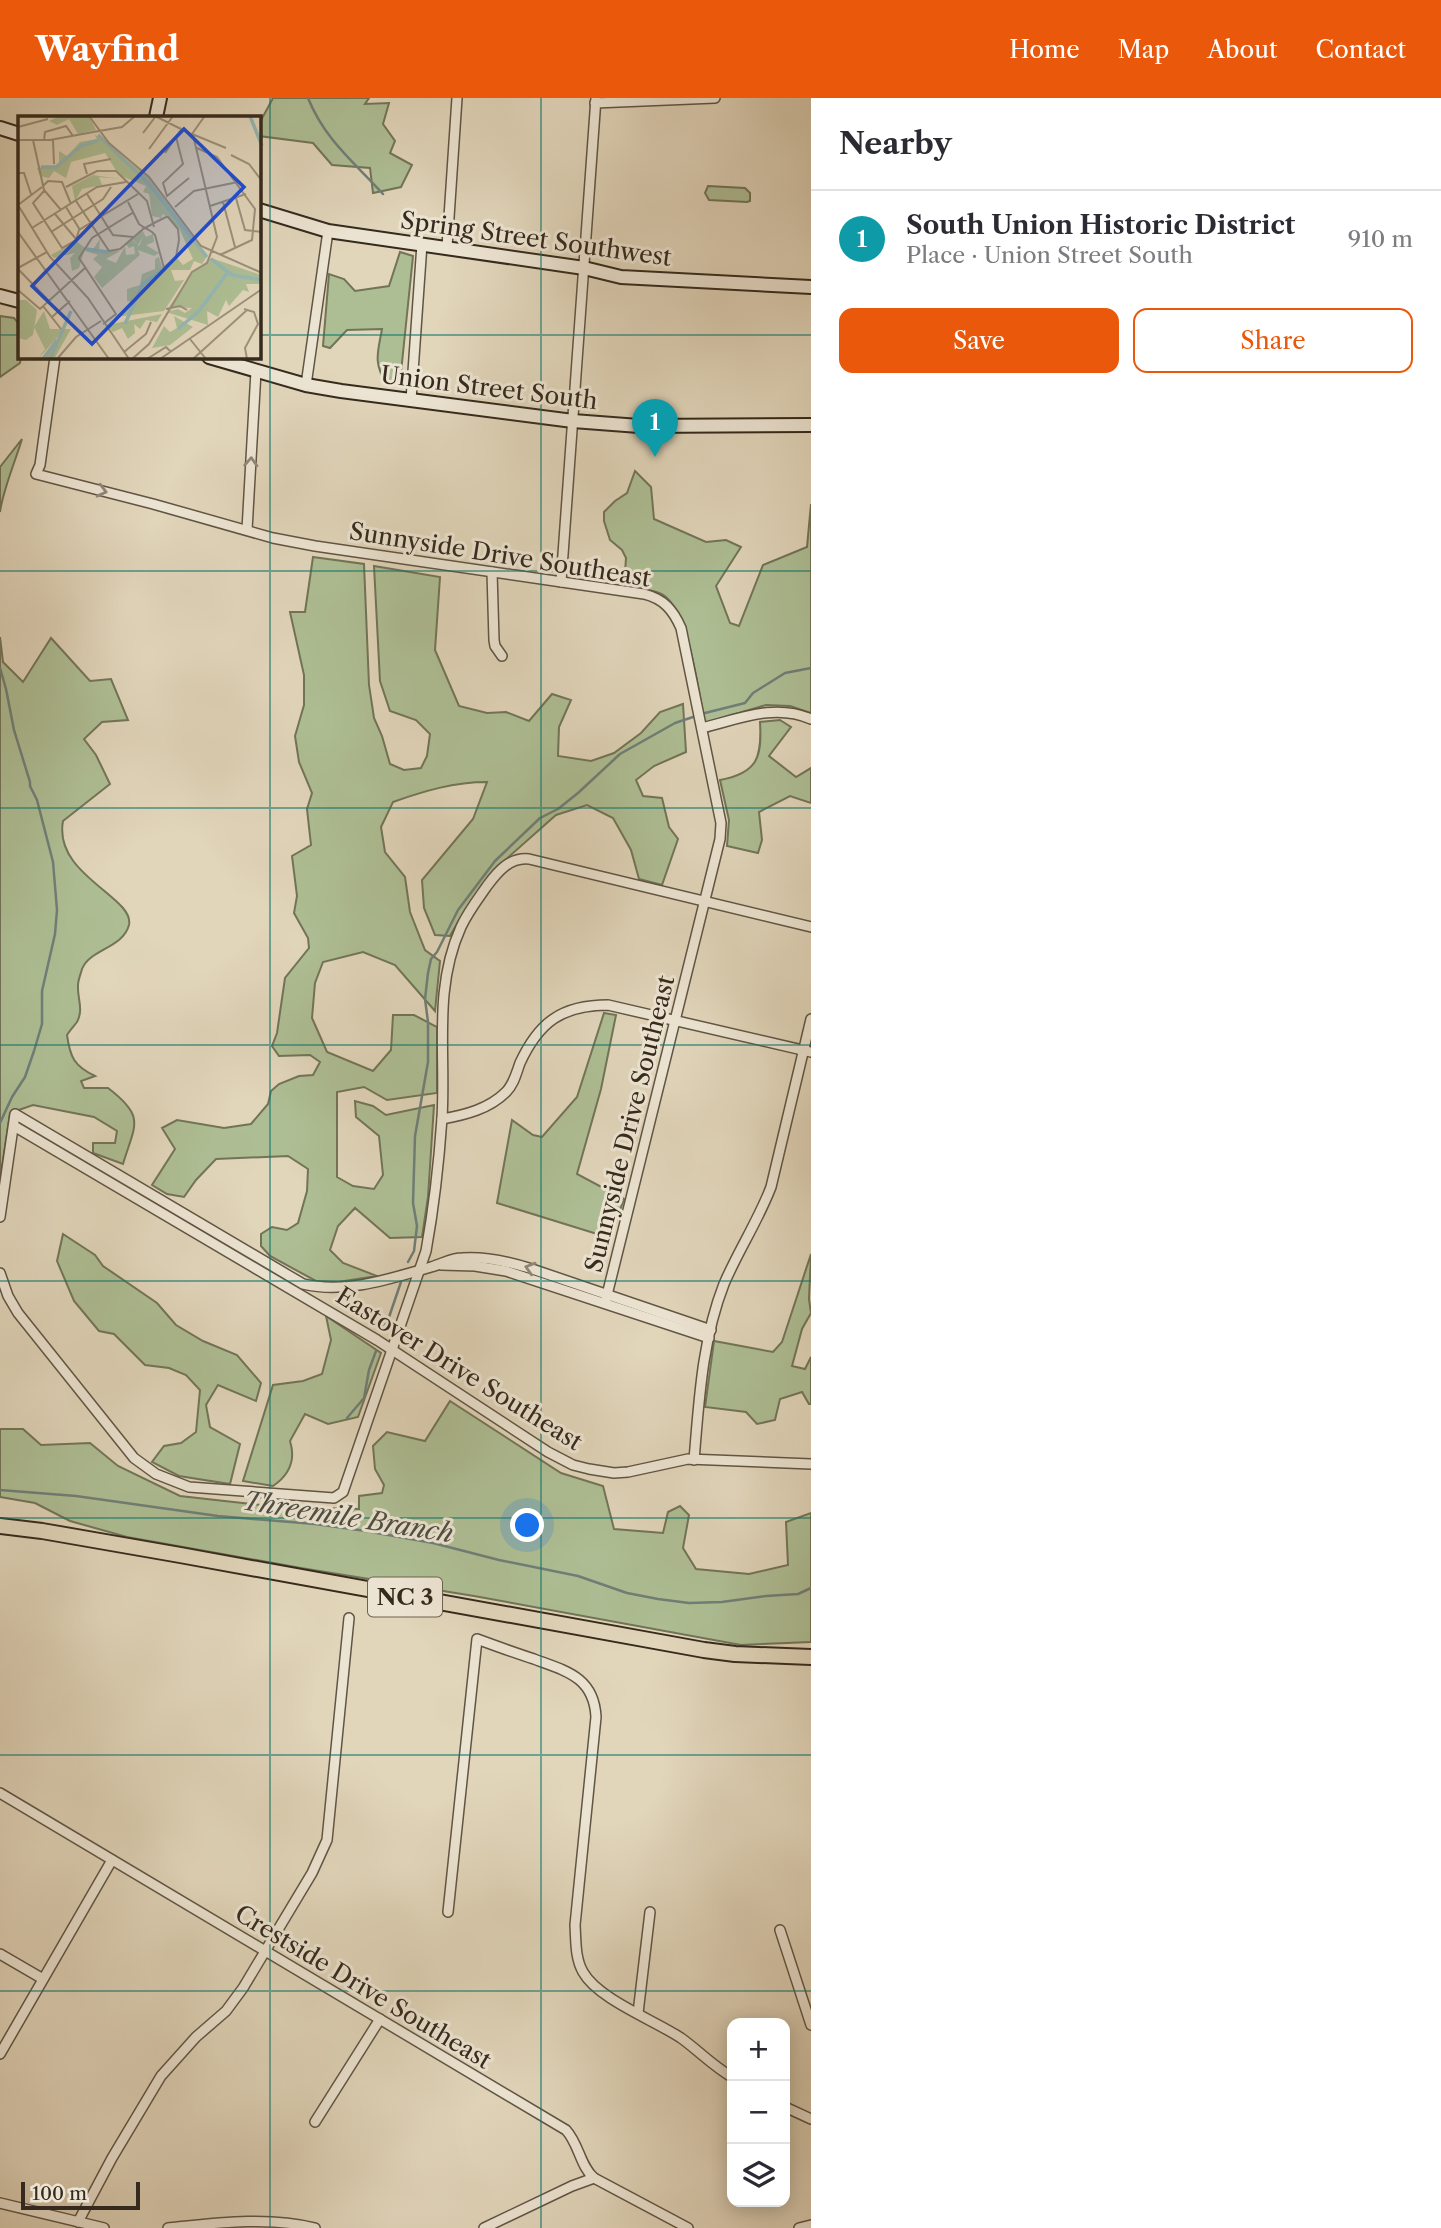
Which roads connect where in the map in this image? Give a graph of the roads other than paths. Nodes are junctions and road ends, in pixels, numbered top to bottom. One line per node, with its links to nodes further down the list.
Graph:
1 (160, 98): 6 (main road)
2 (457, 98): 12 (street)
3 (715, 98): 4 (street)
4 (690, 99): 5 (street)
5 (596, 100): 13 (street)
6 (156, 116)
7 (0, 128): 8 (main road)
8 (18, 134)
9 (261, 210): 10 (main road, Spring Street Southwest)
10 (328, 231): 11 (main road, Spring Street Southwest); 20 (street)
11 (422, 244): 12 (main road, Spring Street Southwest); 21 (street)
12 (447, 247): 13 (main road, Spring Street Southwest)
13 (584, 268): 14 (main road, Spring Street Southwest); 22 (street)
14 (811, 287)
15 (0, 296): 16 (main road)
16 (18, 301)
17 (55, 359): 24 (street, Sunnyside Drive Southeast, one-way to 24)
18 (216, 359): 19 (main road, Union Street South)
19 (256, 371): 20 (main road, Union Street South); 24 (street, one-way to 19)
20 (306, 385): 21 (main road, Union Street South)
21 (411, 400): 22 (main road, Union Street South)
22 (573, 421): 23 (main road, Union Street South); 26 (street)
23 (811, 425)
24 (247, 530): 25 (street, Sunnyside Drive Southeast)
25 (492, 572): 26 (street, Sunnyside Drive Southeast); 27 (street)
26 (561, 582): 29 (street, Sunnyside Drive Southeast)
27 (502, 656)
28 (811, 719): 29 (street)
29 (702, 729): 30 (street, Sunnyside Drive Southeast)
30 (706, 902): 31 (street); 33 (street, Sunnyside Drive Southeast); 35 (street)
31 (811, 927)
32 (811, 1019): 34 (street)
33 (676, 1020): 34 (street); 35 (street); 40 (street, Sunnyside Drive Southeast)
34 (807, 1051): 41 (street)
35 (442, 1119): 38 (street)
36 (14, 1126): 37 (street); 38 (street); 42 (street, Eastover Drive Southeast)
37 (0, 1217)
38 (419, 1270): 40 (street); 42 (street)
39 (0, 1273): 42 (street)
40 (606, 1299): 41 (street)
41 (710, 1334): 43 (street)
42 (391, 1349): 43 (street, Eastover Drive Southeast)
43 (694, 1460): 44 (street, Eastover Drive Southeast)
44 (811, 1464)
45 (0, 1526): 47 (main road, NC 3)
46 (349, 1618): 53 (street)
47 (811, 1657)
48 (0, 1793): 49 (street, Crestside Drive Southeast)
49 (112, 1860): 53 (street, Crestside Drive Southeast); 55 (street)
50 (448, 1912): 56 (street)
51 (650, 1912): 56 (street)
52 (780, 1930): 58 (street)
53 (265, 1951): 57 (street, Crestside Drive Southeast); 66 (street)
54 (0, 1954): 55 (street)
55 (43, 1979): 59 (street)
56 (638, 2013): 60 (street)
57 (380, 2020): 63 (street); 64 (street, Crestside Drive Southeast)
58 (811, 2025)
59 (0, 2054)
60 (727, 2074)
61 (790, 2109): 62 (street)
62 (811, 2119)
63 (315, 2122)
64 (594, 2178): 71 (street); 72 (street)
65 (0, 2203): 66 (street)
66 (78, 2222): 68 (street)
67 (811, 2225): 73 (street)
68 (104, 2228)
69 (168, 2228): 70 (street)
70 (316, 2228)
71 (484, 2228)
72 (688, 2228)
73 (799, 2228)

